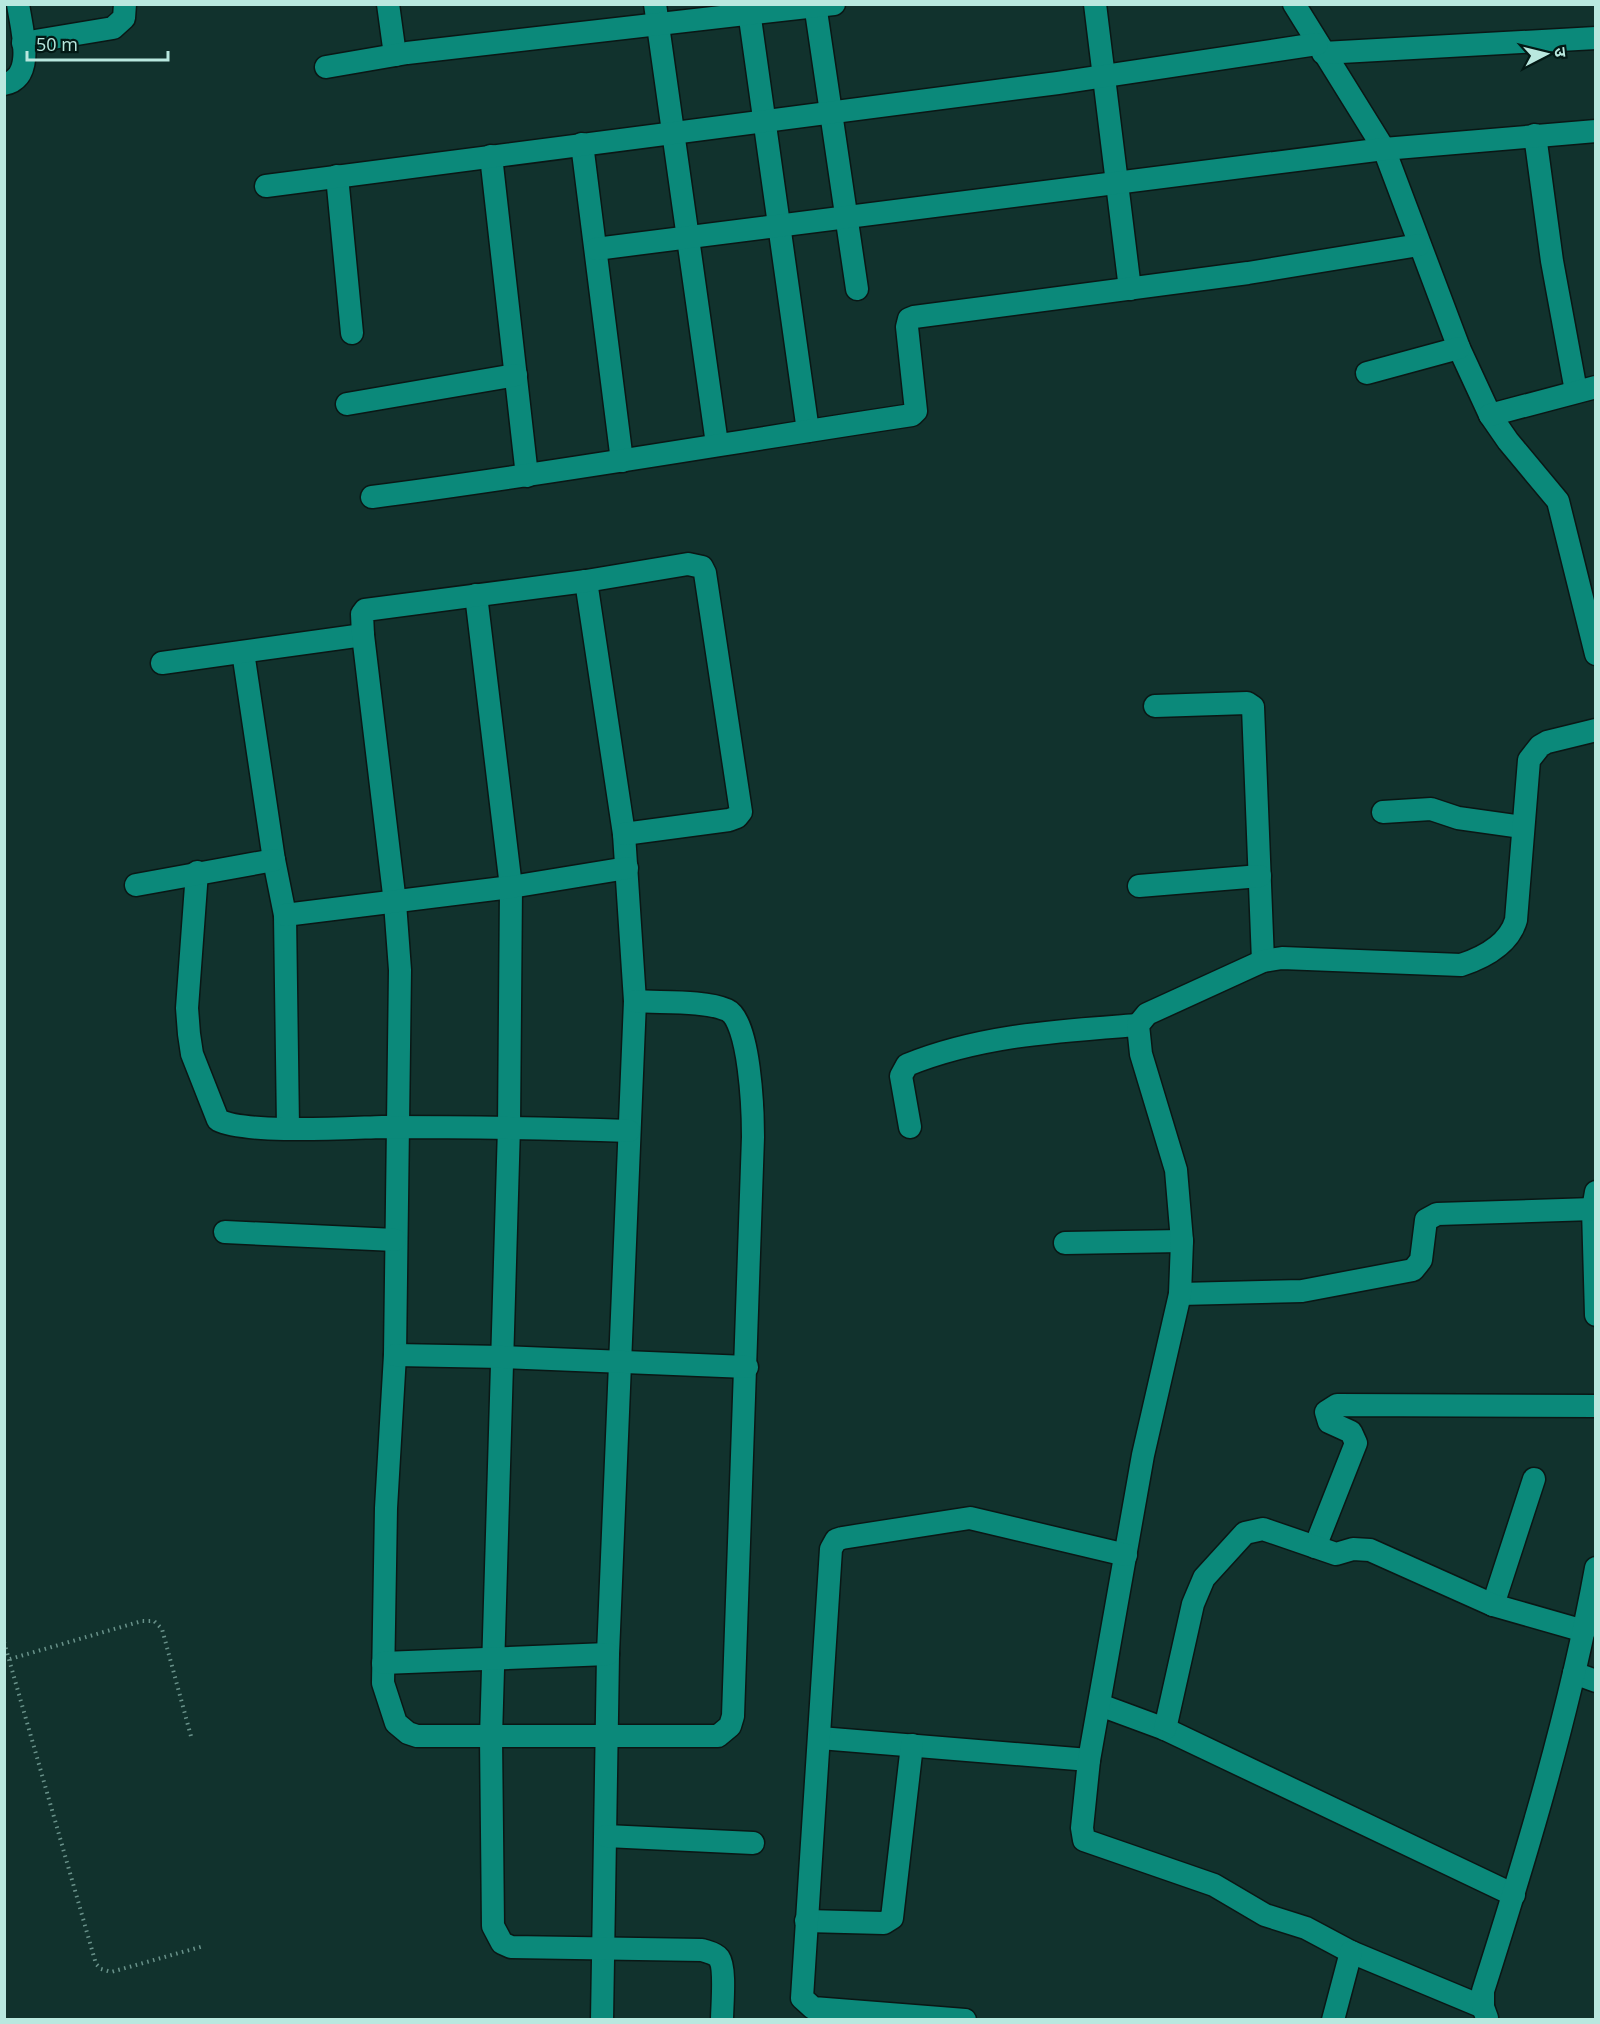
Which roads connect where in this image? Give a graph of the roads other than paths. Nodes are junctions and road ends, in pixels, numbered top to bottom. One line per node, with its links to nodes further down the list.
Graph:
1 (18, 4): 10 (street)
2 (125, 4): 10 (street)
3 (388, 4): 12 (street)
4 (1095, 4): 14 (street)
5 (1294, 4): 11 (street)
6 (821, 5): 7 (street); 16 (street)
7 (749, 10): 8 (street); 17 (street)
8 (656, 14): 12 (street); 19 (street)
9 (1596, 38): 11 (street)
10 (23, 43): 15 (street)
11 (1320, 49): 14 (street); 22 (street)
12 (395, 55): 13 (street)
13 (326, 67)
14 (1103, 76): 16 (street); 25 (street)
15 (4, 84)
16 (830, 112): 17 (street); 27 (street)
17 (764, 119): 19 (street); 28 (street)
18 (1596, 131): 20 (street)
19 (674, 132): 21 (street); 29 (street)
20 (1535, 135): 22 (street); 38 (street)
21 (582, 144): 23 (street); 31 (street)
22 (1384, 149): 25 (street); 30 (street)
23 (491, 156): 24 (street); 37 (street)
24 (337, 176): 26 (street); 34 (street)
25 (1116, 185): 27 (street); 33 (street)
26 (266, 186)
27 (848, 219): 28 (street); 32 (street)
28 (781, 226): 29 (street); 41 (street)
29 (689, 238): 31 (street); 42 (street)
30 (1419, 245): 33 (street); 35 (street)
31 (596, 249): 43 (street)
32 (857, 289)
33 (1130, 289): 41 (street)
34 (352, 333)
35 (1459, 348): 36 (street); 40 (street)
36 (1367, 373)
37 (516, 375): 39 (street); 44 (street)
38 (1586, 389): 40 (street)
39 (347, 404)
40 (1490, 415): 50 (street)
41 (808, 431): 42 (street)
42 (717, 444): 43 (street)
43 (622, 461): 44 (street)
44 (526, 476): 45 (street)
45 (372, 497)
46 (586, 581): 47 (street); 56 (street); 56 (street)
47 (476, 595): 48 (street); 63 (street)
48 (363, 634): 49 (street); 64 (street)
49 (243, 652): 51 (street); 57 (street)
50 (1596, 654)
51 (162, 663)
52 (1155, 706): 60 (street)
53 (1596, 730): 55 (street)
54 (1383, 812): 55 (street)
55 (1521, 827): 66 (street)
56 (624, 834): 58 (street)
57 (274, 860): 59 (street); 65 (street)
58 (627, 868): 63 (street); 67 (street)
59 (196, 872): 61 (street); 72 (street)
60 (1260, 876): 62 (street); 66 (street)
61 (136, 885)
62 (1139, 886)
63 (511, 887): 64 (street); 70 (street)
64 (395, 903): 65 (street); 69 (street)
65 (285, 915): 72 (street)
66 (1263, 961): 68 (street)
67 (635, 1001): 73 (street); 85 (street)
68 (1138, 1025): 71 (street); 77 (street)
69 (399, 1127): 70 (street); 72 (street); 76 (street)
70 (509, 1127): 73 (street); 83 (street)
71 (910, 1127)
72 (288, 1128)
73 (629, 1131): 84 (street)
74 (1594, 1200): 79 (street); 80 (street)
75 (225, 1232): 76 (street)
76 (395, 1240): 82 (street)
77 (1182, 1241): 78 (street); 80 (street)
78 (1065, 1243)
79 (1595, 1283): 81 (street)
80 (1180, 1294): 89 (street)
81 (1596, 1315)
82 (395, 1355): 83 (street); 95 (street)
83 (503, 1357): 84 (street); 94 (street)
84 (621, 1362): 85 (street); 93 (street)
85 (747, 1367): 101 (street)
86 (1596, 1406): 88 (street)
87 (1534, 1479): 91 (street)
88 (1315, 1547): 91 (street); 99 (street)
89 (1126, 1555): 98 (street); 102 (street)
90 (1596, 1568): 92 (street)
91 (1493, 1605): 92 (street)
92 (1584, 1631): 96 (street)
93 (608, 1654): 94 (street); 101 (street)
94 (494, 1656): 95 (street); 100 (street)
95 (382, 1663): 100 (street)
96 (1574, 1673): 97 (street); 107 (street)
97 (1596, 1681)
98 (1100, 1705): 99 (street); 104 (street)
99 (1165, 1729): 107 (street)
100 (491, 1737): 101 (street); 109 (street)
101 (607, 1737): 105 (street)
102 (820, 1738): 103 (street); 108 (street)
103 (912, 1745): 104 (street); 108 (street)
104 (1089, 1760): 110 (street)
105 (606, 1836): 106 (street); 109 (street)
106 (753, 1843)
107 (1514, 1895): 111 (street)
108 (806, 1921): 114 (street)
109 (602, 1949): 112 (street); 113 (street)
110 (1351, 1952): 111 (street); 115 (street)
111 (1485, 2013)
112 (602, 2019)
113 (722, 2019)
114 (965, 2019)
115 (1333, 2019)

